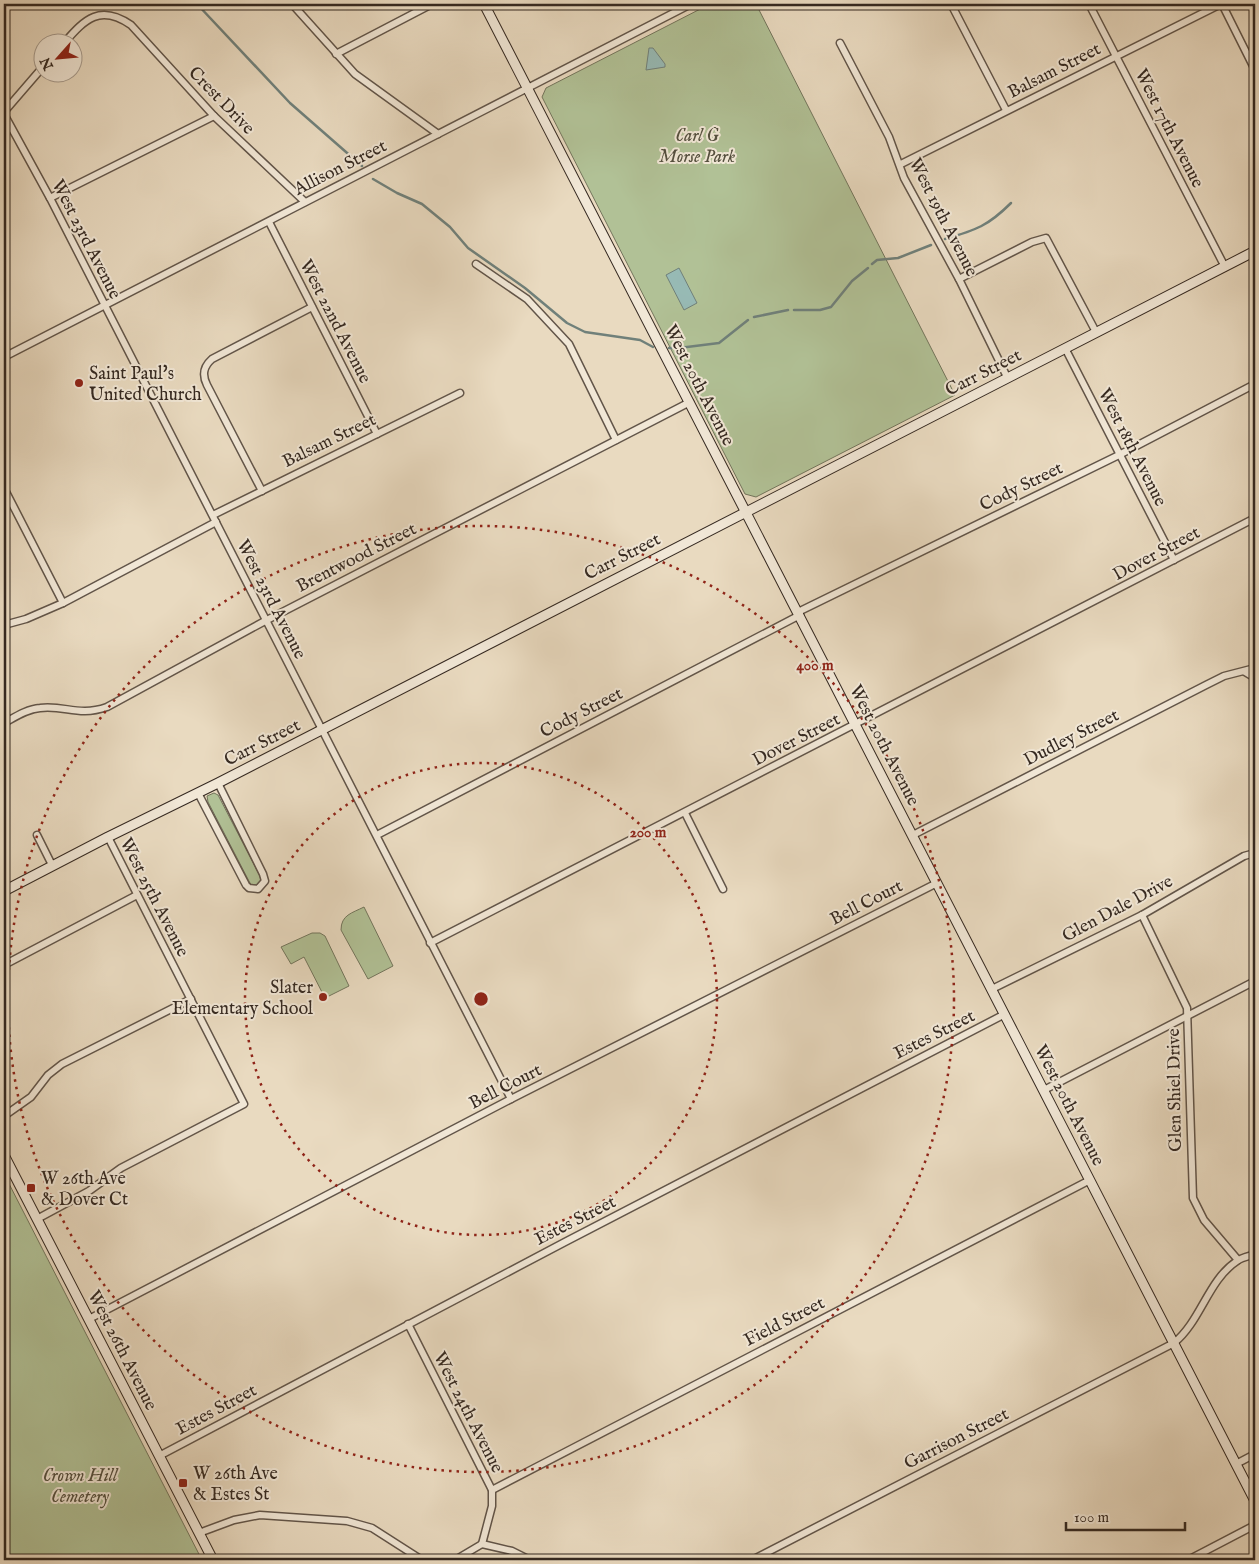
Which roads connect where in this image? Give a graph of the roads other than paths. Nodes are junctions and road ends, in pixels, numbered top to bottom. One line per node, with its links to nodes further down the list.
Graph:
1 (292, 4): 10 (street)
2 (432, 4): 10 (street)
3 (484, 4): 14 (street, West 20th Avenue)
4 (691, 4): 14 (street, Allison Street)
5 (952, 4): 15 (street)
6 (1089, 4): 11 (street, West 17th Avenue)
7 (1222, 4): 11 (street, Balsam Street); 12 (street)
8 (74, 32): 17 (street, Crest Drive)
9 (840, 43): 19 (street, West 19th Avenue)
10 (336, 54): 18 (street)
11 (1115, 56): 15 (street, Balsam Street); 25 (street, West 17th Avenue)
12 (1255, 70)
13 (32, 80): 16 (street)
14 (528, 88): 18 (street, Allison Street); 36 (street, West 20th Avenue)
15 (1006, 110): 19 (street, Balsam Street)
16 (4, 114): 20 (street, West 23rd Avenue)
17 (214, 116): 20 (street); 21 (street, Crest Drive)
18 (438, 134): 21 (street, Allison Street)
19 (900, 164): 26 (street, West 19th Avenue)
20 (50, 198): 27 (street, West 23rd Avenue)
21 (305, 202): 22 (street, Allison Street)
22 (269, 222): 27 (street, Allison Street); 28 (street, West 22nd Avenue)
23 (1255, 251): 25 (street, Carr Street)
24 (476, 264): 38 (street)
25 (1225, 267): 29 (street, Carr Street)
26 (958, 279): 29 (street); 33 (street, West 19th Avenue)
27 (104, 306): 32 (street, Allison Street); 43 (street, West 23rd Avenue)
28 (312, 307): 37 (street, West 22nd Avenue); 41 (street)
29 (1096, 332): 31 (street, Carr Street)
30 (4, 348): 32 (street)
31 (1065, 348): 33 (street, Carr Street); 39 (street, West 18th Avenue)
32 (6, 356)
33 (1007, 377): 42 (street, Carr Street)
34 (1255, 384): 39 (street, Cody Street)
35 (460, 393): 37 (street, Balsam Street)
36 (690, 402): 38 (street, Brentwood Street); 42 (street, West 20th Avenue)
37 (377, 434): 41 (street, Balsam Street)
38 (616, 440): 49 (street, Brentwood Street)
39 (1119, 455): 46 (street, West 18th Avenue); 48 (street, Cody Street)
40 (4, 488): 47 (street)
41 (262, 491): 43 (street, Balsam Street)
42 (747, 511): 48 (street, West 20th Avenue); 56 (street, Carr Street)
43 (212, 515): 45 (street, West 23rd Avenue)
44 (1255, 518): 46 (street, Dover Street)
45 (216, 522): 47 (street); 49 (street, West 23rd Avenue)
46 (1174, 560): 55 (street, Dover Street)
47 (63, 603): 50 (street)
48 (799, 614): 55 (street, West 20th Avenue); 61 (street, Cody Street)
49 (265, 621): 54 (street, Brentwood Street); 56 (street, West 23rd Avenue)
50 (4, 625)
51 (1255, 668): 52 (street, Dudley Street)
52 (1245, 672): 53 (street); 62 (street, Dudley Street)
53 (1255, 678)
54 (4, 723)
55 (856, 725): 59 (street, Dover Street); 62 (street, West 20th Avenue)
56 (322, 730): 57 (street, Carr Street); 61 (street, West 23rd Avenue)
57 (218, 784): 58 (street, Carr Street); 58 (street)
58 (198, 793): 63 (street, Carr Street)
59 (685, 813): 67 (street); 71 (street, Dover Street)
60 (37, 835): 65 (street)
61 (377, 835): 71 (street, West 23rd Avenue)
62 (913, 836): 66 (street, West 20th Avenue)
63 (108, 837): 65 (street, Carr Street); 69 (street, West 25th Avenue)
64 (1255, 853): 70 (street, Glen Dale Drive)
65 (52, 865): 68 (street, Carr Street)
66 (937, 882): 74 (street, West 20th Avenue); 79 (street, Bell Court)
67 (723, 889)
68 (4, 891)
69 (136, 895): 72 (street); 75 (street, West 25th Avenue)
70 (1142, 915): 74 (street, Glen Dale Drive); 77 (street, Glen Shiel Drive)
71 (430, 943): 79 (street, West 23rd Avenue)
72 (4, 964)
73 (1255, 981): 77 (street)
74 (992, 989): 76 (street, West 20th Avenue)
75 (191, 999): 80 (street); 83 (street, West 25th Avenue)
76 (1005, 1014): 78 (street, West 20th Avenue); 87 (street, Estes Street)
77 (1187, 1015): 78 (street); 85 (street, Glen Shiel Drive)
78 (1044, 1090): 82 (street, West 20th Avenue)
79 (511, 1099): 86 (street, Bell Court)
80 (4, 1116)
81 (4, 1154): 83 (street, West 26th Avenue)
82 (1090, 1180): 88 (street, West 20th Avenue); 92 (street, Field Street)
83 (37, 1219): 86 (street, West 26th Avenue)
84 (1255, 1254): 85 (street)
85 (1238, 1260): 88 (street)
86 (89, 1319): 90 (street, West 26th Avenue)
87 (408, 1324): 90 (street, Estes Street); 92 (street, West 24th Avenue)
88 (1174, 1343): 91 (street, West 20th Avenue); 101 (street, Garrison Street)
89 (1255, 1454): 91 (street)
90 (159, 1456): 95 (street, West 26th Avenue)
91 (1236, 1464): 93 (street, West 20th Avenue)
92 (492, 1490): 96 (street, West 24th Avenue)
93 (1255, 1502)
94 (1255, 1525): 102 (street)
95 (199, 1533): 97 (street, West 26th Avenue); 98 (street)
96 (482, 1544): 99 (street); 100 (street)
97 (213, 1560)
98 (422, 1560)
99 (455, 1560)
100 (530, 1560)
101 (752, 1560)
102 (1188, 1560)

